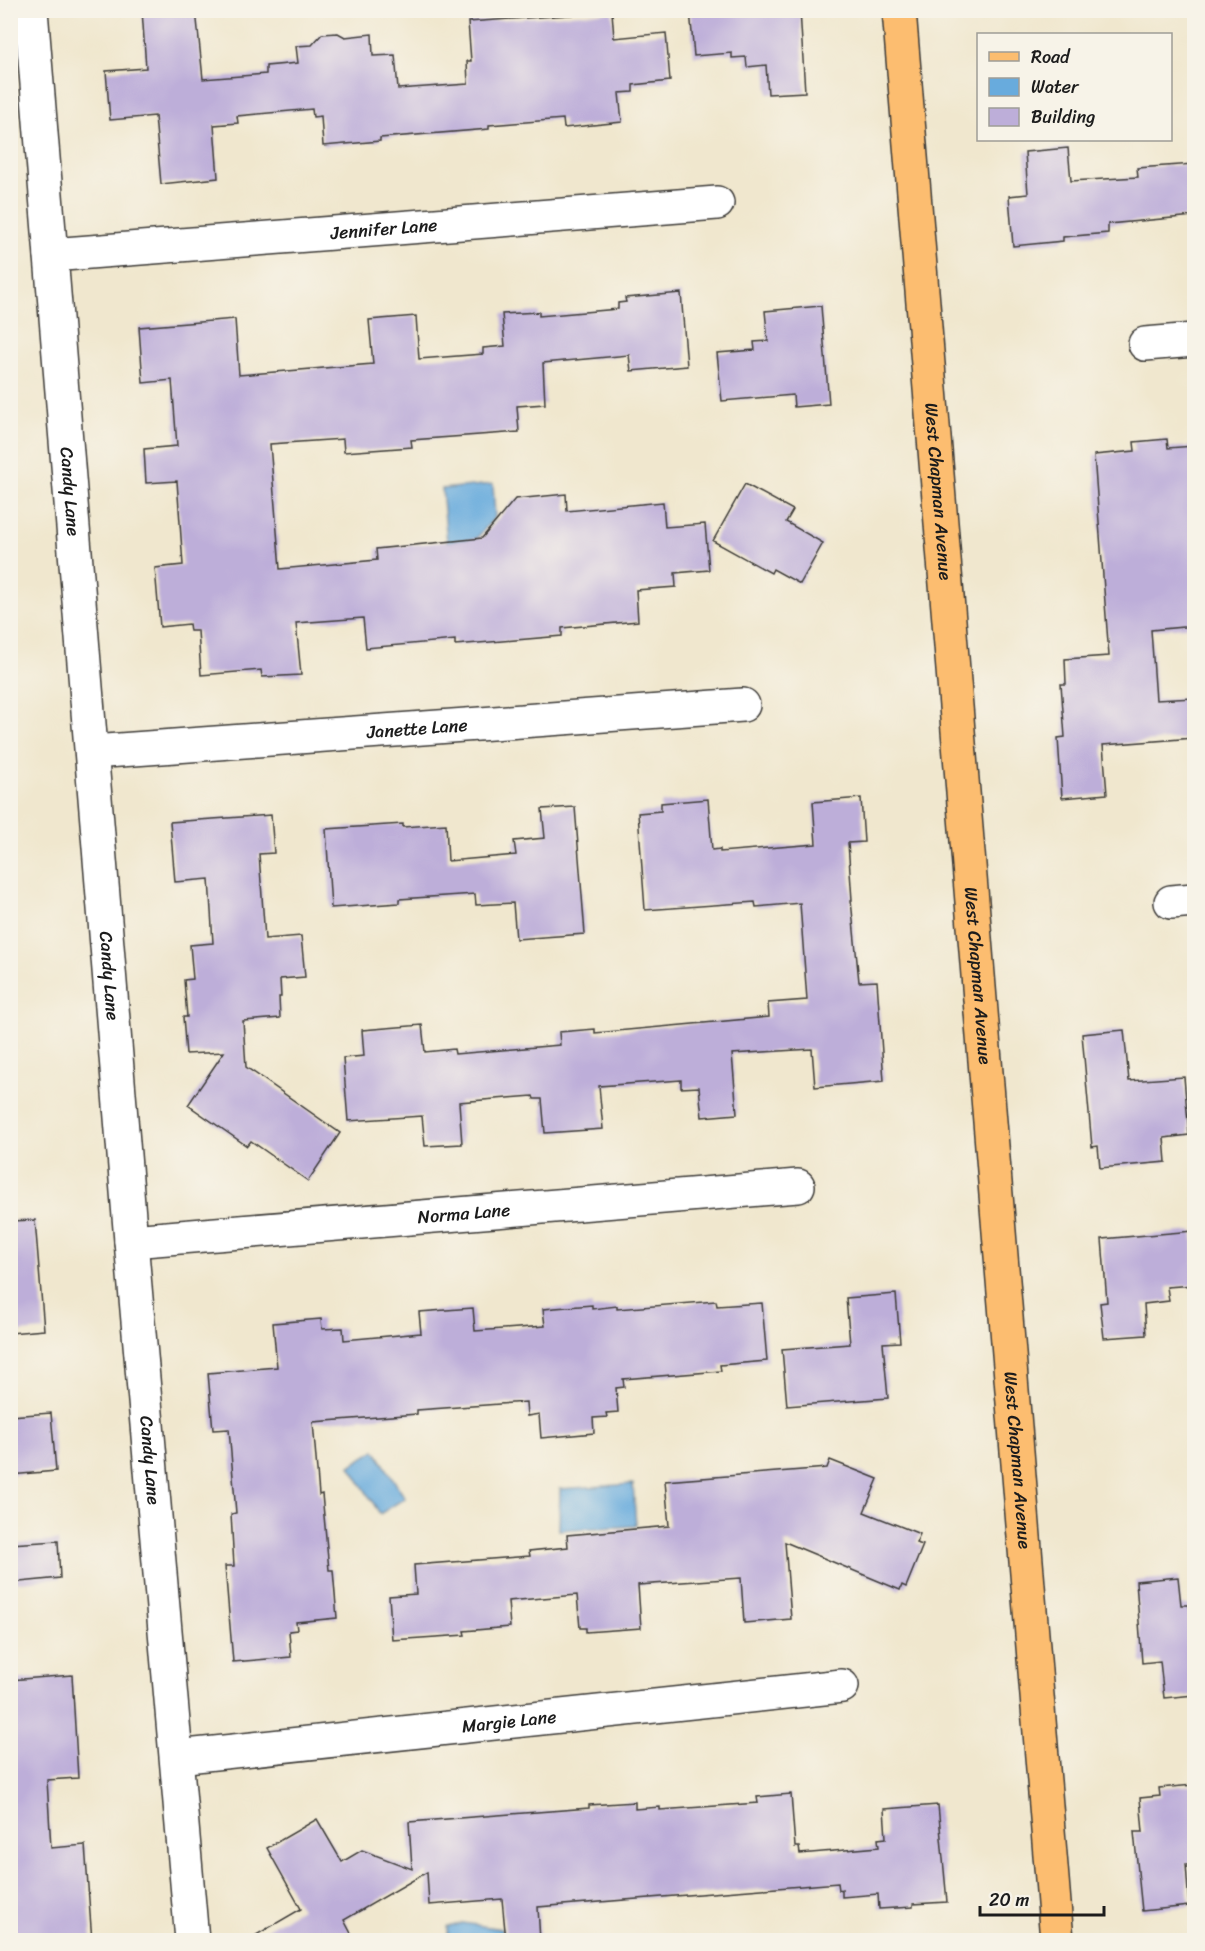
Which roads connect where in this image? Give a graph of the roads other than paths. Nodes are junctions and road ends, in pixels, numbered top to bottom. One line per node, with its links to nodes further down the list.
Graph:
1 (31, 10): 4 (street, Candy Lane)
2 (899, 10): 14 (main road, West Chapman Avenue)
3 (717, 203): 4 (street, Jennifer Lane)
4 (51, 255): 8 (street, Candy Lane)
5 (1194, 340): 6 (street)
6 (1144, 344)
7 (743, 705): 8 (street, Janette Lane)
8 (92, 752): 10 (street, Candy Lane)
9 (798, 1186): 10 (street, Norma Lane)
10 (131, 1241): 12 (street, Candy Lane)
11 (842, 1686): 12 (street, Margie Lane)
12 (177, 1757): 13 (street, Candy Lane)
13 (192, 1941)
14 (1057, 1941)

